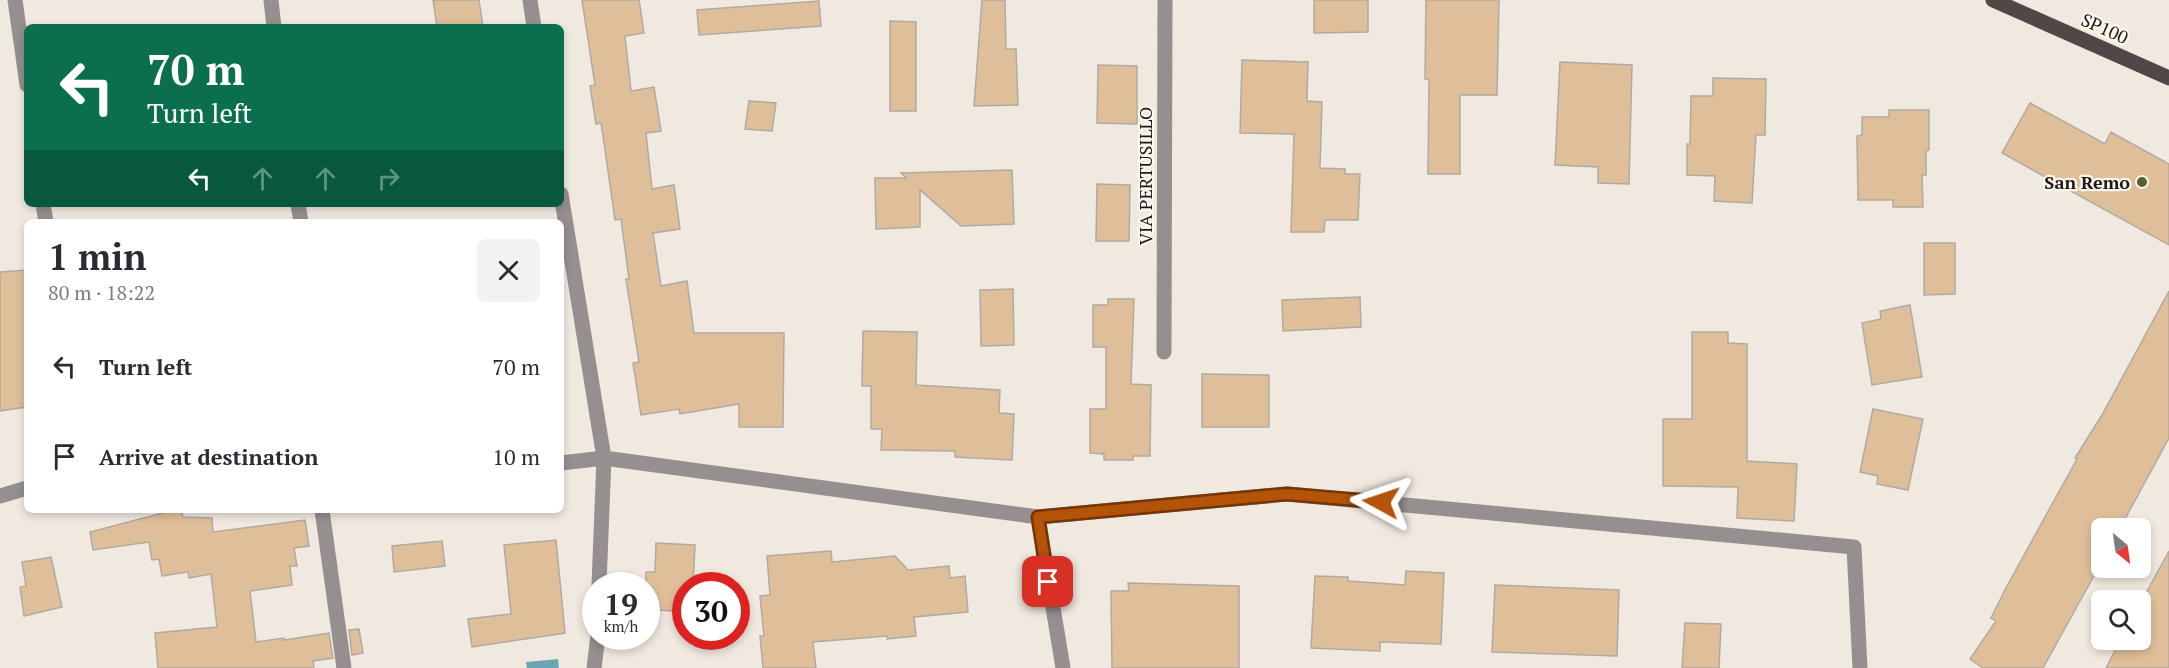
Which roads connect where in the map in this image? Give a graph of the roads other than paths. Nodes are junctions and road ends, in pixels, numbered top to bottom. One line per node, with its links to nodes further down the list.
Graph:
1 (15, 0): 8 (street)
2 (270, 0): 6 (street)
3 (530, 0): 7 (street)
4 (1165, 0): 11 (street, VIA PERTUSILLO)
5 (1993, 0): 9 (main road, SP100 / SP100)
6 (274, 24)
7 (534, 24)
8 (24, 64)
9 (2169, 78)
10 (563, 207): 12 (street)
11 (1164, 352)
12 (604, 458): 13 (street); 17 (street); 18 (street)
13 (564, 462)
14 (24, 489): 15 (street)
15 (0, 496)
16 (322, 513): 20 (street)
17 (1038, 517): 22 (street); 23 (street)
18 (600, 572)
19 (596, 650): 21 (street)
20 (344, 668)
21 (594, 668)
22 (1063, 668)
23 (1860, 668)

